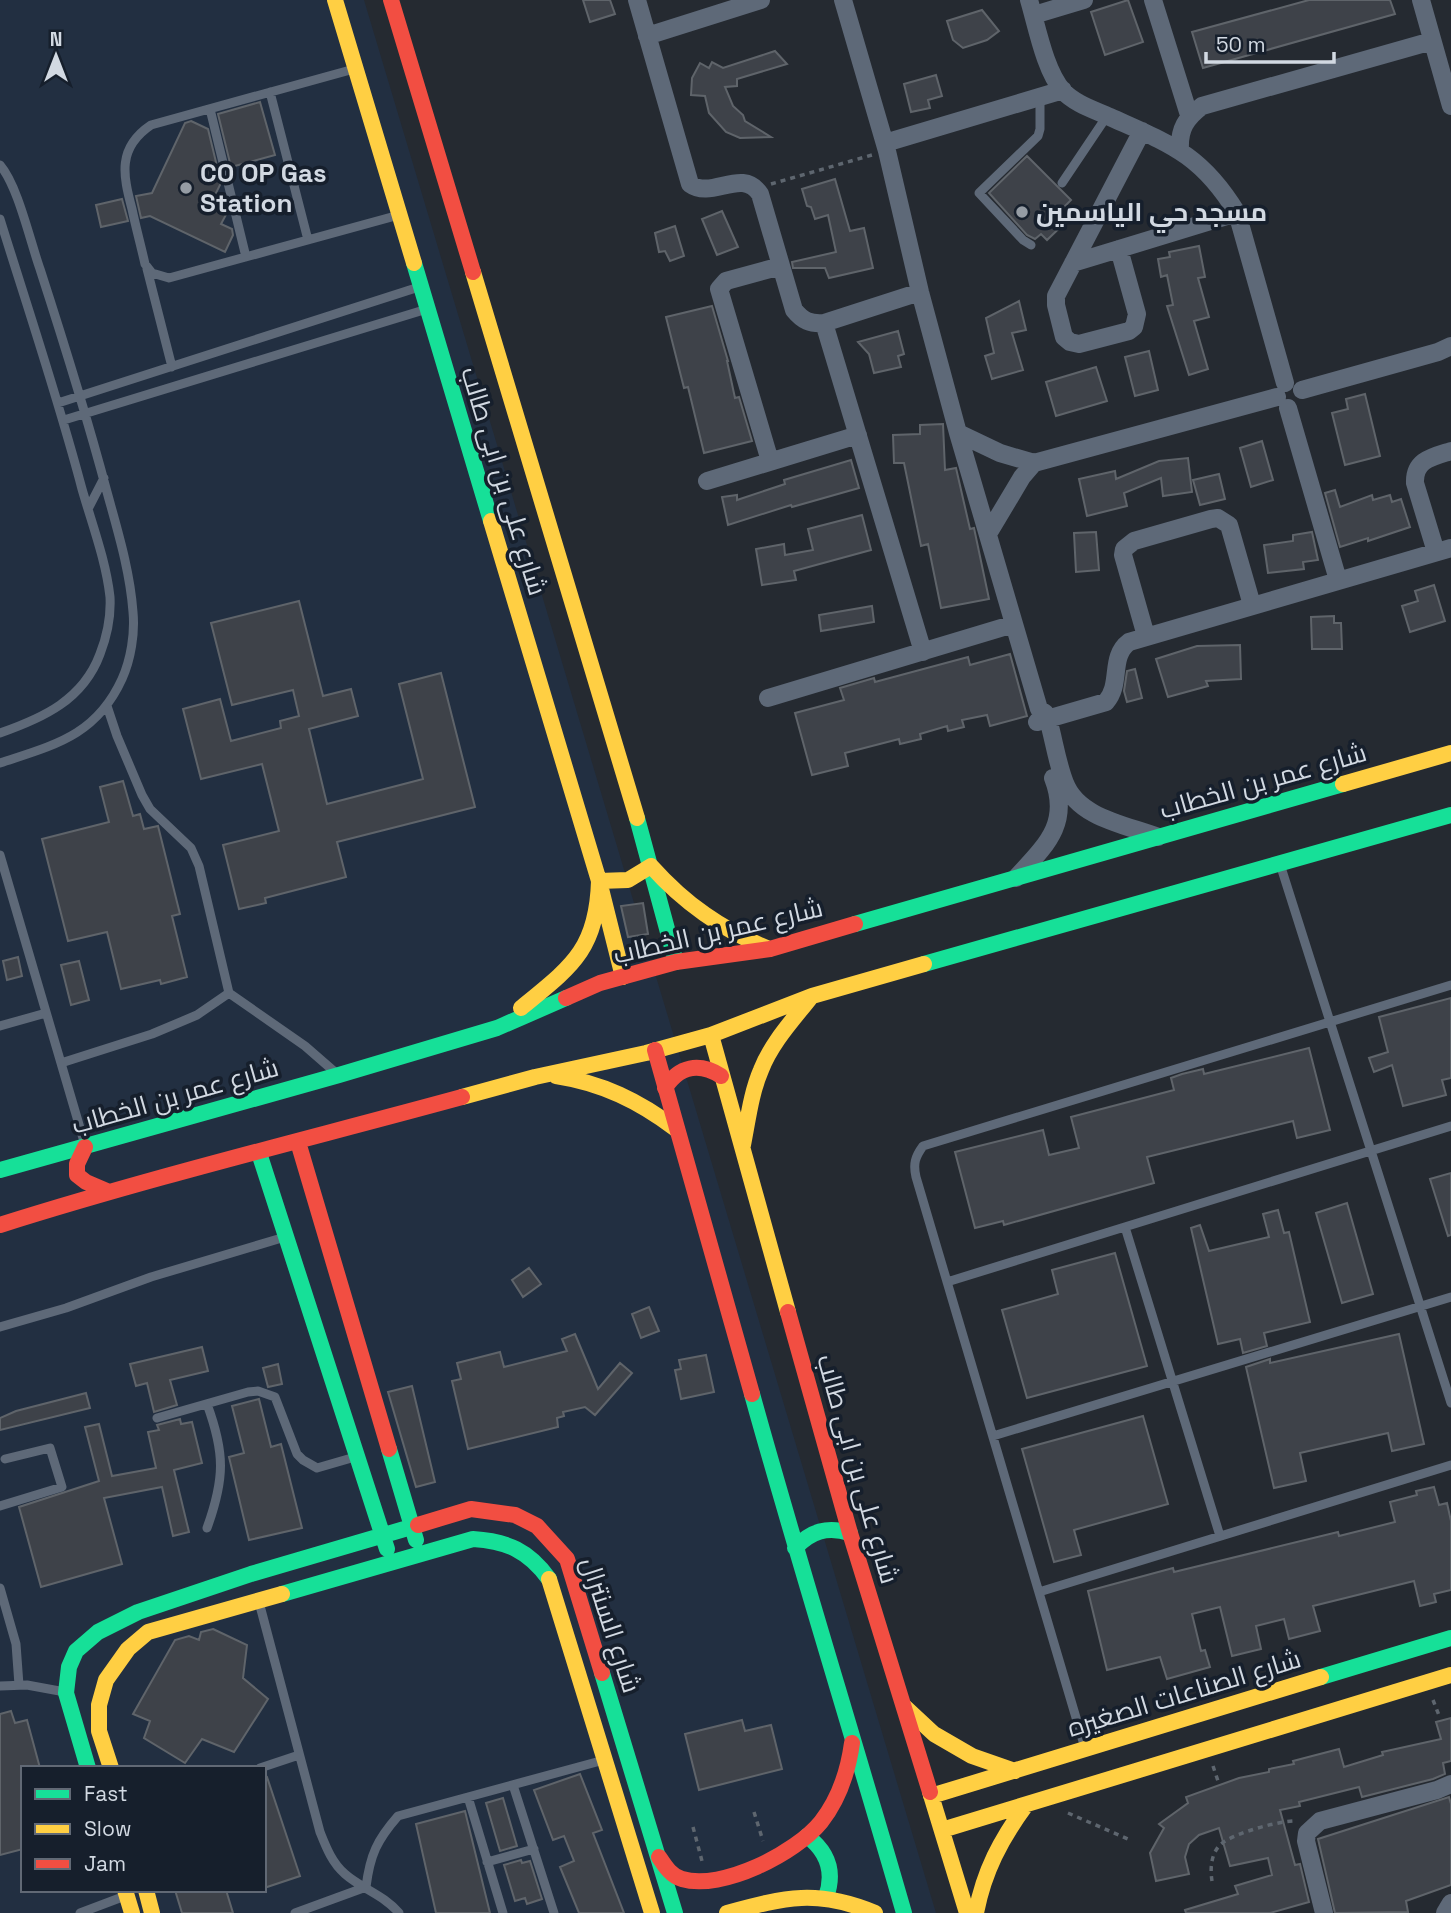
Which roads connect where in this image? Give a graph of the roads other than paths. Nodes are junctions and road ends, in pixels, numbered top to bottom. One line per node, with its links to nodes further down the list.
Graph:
1 (335, 0): 13 (street, شارع على بن ابى طالب)
2 (391, 0): 73 (street, شارع على بن ابى طالب)
3 (637, 0): 11 (street)
4 (761, 0): 9 (street)
5 (844, 0): 22 (street)
6 (1084, 0): 10 (street)
7 (1153, 0): 20 (street)
8 (1420, 0): 12 (street)
9 (734, 4): 11 (street)
10 (1032, 8): 14 (street)
11 (647, 36): 35 (street)
12 (1432, 41): 17 (street); 20 (street)
13 (355, 68): 15 (lane); 27 (street, شارع على بن ابى طالب)
14 (1063, 90): 16 (street); 19 (street)
15 (270, 92): 18 (lane); 29 (lane)
16 (1040, 97): 22 (street); 30 (lane)
17 (1451, 106)
18 (210, 109): 32 (lane); 34 (lane)
19 (1107, 116): 21 (street); 25 (lane)
20 (1189, 116): 23 (street)
21 (1142, 131): 23 (street); 33 (street)
22 (886, 147): 37 (street)
23 (1180, 149): 26 (street)
24 (0, 165): 43 (lane)
25 (1062, 183)
26 (1237, 213): 31 (street); 42 (street)
27 (399, 215): 29 (lane); 36 (street, شارع على بن ابى طالب)
28 (0, 219): 44 (lane)
29 (309, 240): 32 (lane)
30 (1031, 245)
31 (1119, 249): 33 (street); 33 (street)
32 (246, 257): 34 (lane)
33 (1073, 263)
34 (145, 264): 41 (lane)
35 (781, 266): 39 (street); 50 (street)
36 (421, 287): 38 (street, شارع على بن ابى طالب); 41 (lane)
37 (920, 292): 39 (street); 47 (street)
38 (427, 309): 45 (lane); 75 (street, شارع على بن ابى طالب)
39 (824, 323): 48 (street)
40 (1451, 346): 42 (street)
41 (172, 367): 43 (lane)
42 (1288, 394): 51 (street); 57 (street)
43 (81, 396): 44 (lane); 45 (lane)
44 (58, 403): 46 (lane)
45 (86, 414): 46 (lane); 52 (lane)
46 (64, 420): 54 (lane)
47 (958, 433): 51 (street); 55 (street)
48 (858, 435): 50 (street); 61 (street)
49 (1451, 451): 56 (street)
50 (770, 461): 53 (street)
51 (1034, 463): 55 (street)
52 (104, 478): 54 (lane); 63 (lane)
53 (707, 481)
54 (88, 509): 65 (lane)
55 (988, 534): 59 (street)
56 (1444, 550): 57 (street)
57 (1338, 580): 58 (street)
58 (1252, 605): 60 (street); 60 (street)
59 (1014, 624): 61 (street); 64 (street)
60 (1146, 636): 64 (street)
61 (923, 652): 62 (street)
62 (768, 698)
63 (107, 706): 67 (lane); 80 (lane)
64 (1041, 717): 68 (street)
65 (0, 733)
66 (1451, 753): 70 (street, شارع عمر بن الخطاب)
67 (0, 763)
68 (1057, 775): 70 (street); 74 (street)
69 (1451, 815): 72 (street)
70 (1158, 837): 74 (street, شارع عمر بن الخطاب)
71 (0, 855): 82 (lane)
72 (1279, 862): 81 (street); 83 (lane)
73 (651, 866): 75 (street); 76 (street); 77 (street, شارع على بن ابى طالب)
74 (1016, 878): 76 (street, شارع عمر بن الخطاب)
75 (599, 881): 78 (street, شارع على بن ابى طالب); 85 (street)
76 (770, 949): 77 (street, شارع عمر بن الخطاب)
77 (676, 962): 78 (street, شارع عمر بن الخطاب)
78 (623, 976): 85 (street, شارع عمر بن الخطاب)
79 (1451, 985): 83 (lane)
80 (229, 993): 88 (lane); 89 (lane)
81 (812, 996): 86 (street); 99 (street)
82 (46, 1013): 84 (lane); 88 (lane)
83 (1330, 1022): 97 (lane); 105 (lane)
84 (0, 1026)
85 (497, 1027): 89 (street, شارع عمر بن الخطاب)
86 (711, 1035): 87 (street); 90 (street, شارع على بن ابى طالب)
87 (655, 1050): 91 (street); 92 (street)
88 (61, 1063): 96 (lane)
89 (339, 1075): 96 (street, شارع عمر بن الخطاب)
90 (721, 1076): 92 (street); 99 (street, شارع على بن ابى طالب)
91 (534, 1077): 94 (street); 95 (street)
92 (665, 1088): 94 (street)
93 (1451, 1126): 97 (lane)
94 (676, 1129): 124 (street)
95 (298, 1142): 98 (street); 109 (street)
96 (85, 1147): 100 (street, شارع عمر بن الخطاب); 101 (street)
97 (1371, 1151): 103 (lane); 107 (lane)
98 (259, 1153): 101 (street); 104 (street)
99 (742, 1153): 121 (street, شارع على بن ابى طالب)
100 (0, 1170)
101 (107, 1191): 102 (street)
102 (0, 1226)
103 (1125, 1227): 105 (lane); 110 (lane)
104 (286, 1237): 108 (lane); 109 (street)
105 (947, 1282): 114 (lane)
106 (1451, 1297): 107 (lane)
107 (1420, 1306): 110 (lane); 111 (lane)
108 (0, 1327)
109 (349, 1377): 115 (street); 119 (street)
110 (1173, 1381): 114 (lane); 123 (lane)
111 (1451, 1403)
112 (207, 1404): 113 (lane); 115 (lane); 120 (lane)
113 (157, 1418)
114 (993, 1436): 129 (lane)
115 (357, 1456): 122 (street)
116 (5, 1459): 118 (lane)
117 (1451, 1465): 123 (lane)
118 (0, 1506)
119 (412, 1527): 122 (street, شارع السنترال); 125 (street); 133 (street, شارع السنترال)
120 (207, 1528)
121 (850, 1533): 124 (street); 138 (street, شارع على بن ابى طالب)
122 (382, 1535): 126 (street); 127 (street, شارع السنترال)
123 (1220, 1536): 129 (lane)
124 (795, 1548): 139 (street)
125 (420, 1554): 126 (street, شارع السنترال); 136 (street, شارع السنترال)
126 (391, 1562): 130 (street, شارع السنترال)
127 (251, 1574): 130 (street); 137 (street, شارع السنترال)
128 (0, 1588): 134 (lane)
129 (1039, 1592): 140 (lane)
130 (258, 1600): 142 (lane); 145 (street, شارع السنترال)
131 (1451, 1638): 140 (street, شارع الصناعات الصغيره)
132 (1451, 1675): 152 (street)
133 (603, 1680): 136 (street); 141 (street, شارع السنترال)
134 (19, 1685): 135 (lane); 137 (lane)
135 (0, 1686)
136 (584, 1688): 143 (street, شارع السنترال)
137 (66, 1693): 144 (street)
138 (902, 1704): 147 (street); 150 (street, شارع على بن ابى طالب)
139 (853, 1735): 154 (street); 176 (street)
140 (1086, 1749): 147 (street, شارع الصناعات الصغيره)
141 (626, 1752): 143 (street); 156 (street, شارع السنترال)
142 (299, 1755): 146 (lane); 159 (lane)
143 (605, 1760): 149 (lane); 173 (street, شارع السنترال)
144 (87, 1766)
145 (110, 1766)
146 (266, 1766)
147 (1015, 1770): 150 (street, شارع الصناعات الصغيره)
148 (1451, 1784): 179 (street)
149 (513, 1785): 151 (lane); 155 (lane)
150 (931, 1796): 153 (street, شارع على بن ابى طالب)
151 (468, 1797): 157 (lane); 159 (lane)
152 (1033, 1802): 153 (street); 178 (street)
153 (942, 1830): 177 (street, شارع على بن ابى طالب)
154 (807, 1836): 158 (street); 162 (street)
155 (534, 1849): 157 (lane); 172 (lane)
156 (656, 1853): 158 (street); 174 (street, شارع السنترال)
157 (487, 1862): 171 (lane)
158 (710, 1880): 164 (street)
159 (366, 1888): 169 (lane); 170 (lane)
160 (130, 1892): 166 (lane); 167 (street)
161 (147, 1892): 168 (street)
162 (826, 1897): 165 (street); 175 (street)
163 (1451, 1903): 180 (street)
164 (718, 1908): 165 (street)
165 (756, 1909)
166 (80, 1913)
167 (132, 1913)
168 (152, 1913)
169 (295, 1913)
170 (398, 1913)
171 (503, 1913)
172 (554, 1913)
173 (652, 1913)
174 (675, 1913)
175 (875, 1913)
176 (904, 1913)
177 (967, 1913)
178 (976, 1913)
179 (1324, 1913)
180 (1445, 1913)

